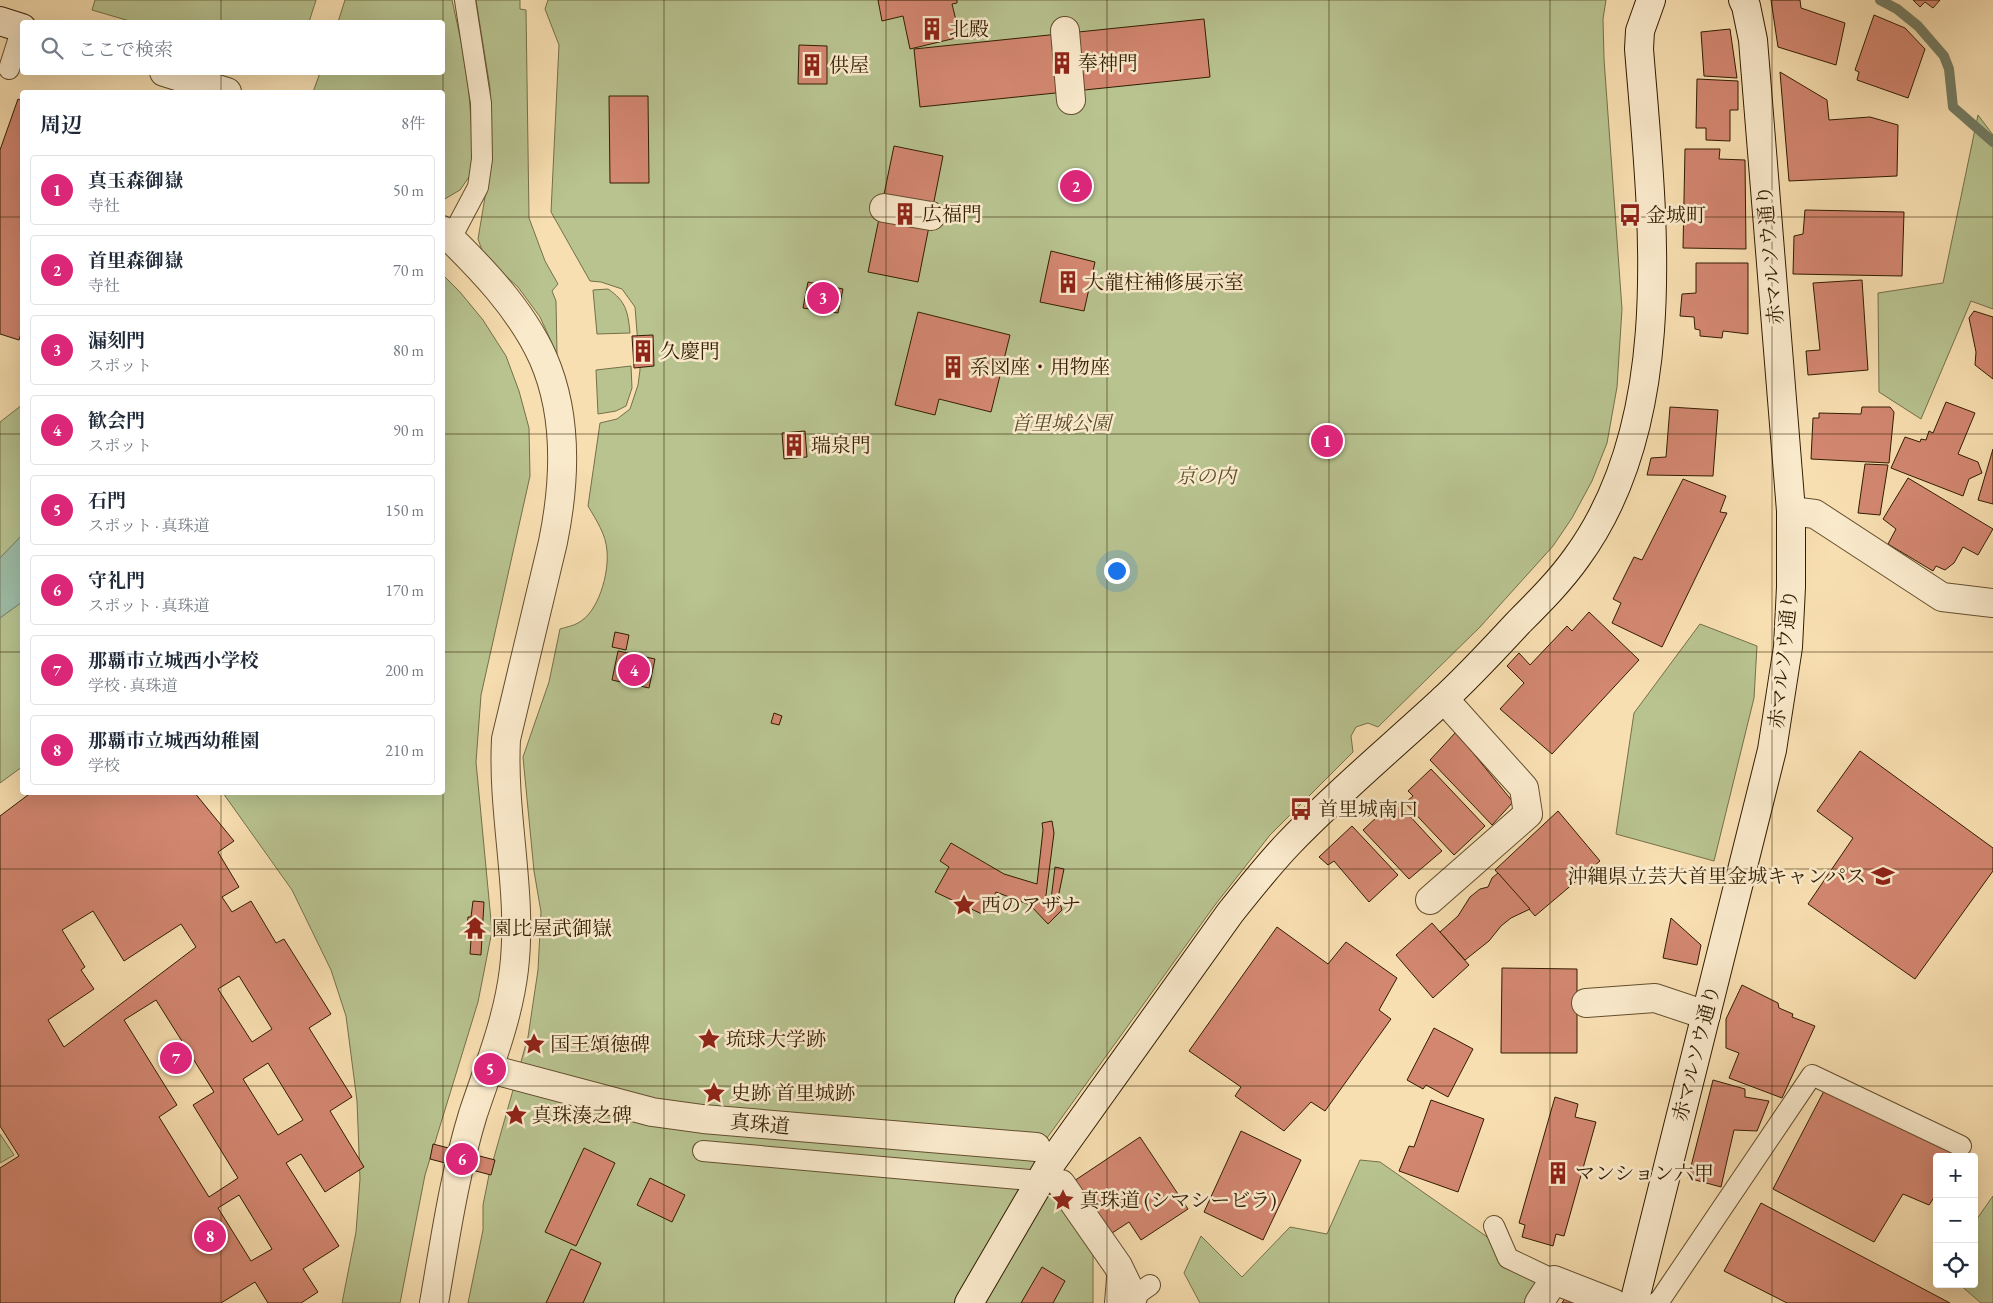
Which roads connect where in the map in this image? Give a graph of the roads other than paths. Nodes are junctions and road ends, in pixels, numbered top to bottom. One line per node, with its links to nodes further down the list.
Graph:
1 (465, 0): 14 (lane)
2 (1651, 0): 17 (street)
3 (1743, 0): 15 (street, 赤マルソウ通り)
4 (0, 21): 5 (street)
5 (20, 27)
6 (1065, 31): 11 (street)
7 (20, 34): 8 (lane)
8 (8, 69)
9 (173, 75): 10 (street)
10 (221, 90)
11 (1071, 100)
12 (884, 208): 13 (street)
13 (931, 216)
14 (447, 234): 21 (street)
15 (1791, 511): 16 (street); 20 (street, 赤マルソウ通り)
16 (1993, 604)
17 (1444, 699): 18 (street); 25 (street)
18 (1430, 900)
19 (1586, 1003): 20 (street)
20 (1706, 1015): 33 (street, 赤マルソウ通り)
21 (490, 1069): 23 (street, 真珠道); 29 (street)
22 (1961, 1146): 34 (lane)
23 (1036, 1147)
24 (703, 1151): 25 (lane)
25 (1051, 1182): 28 (street); 30 (street)
26 (1494, 1226): 27 (lane)
27 (1554, 1280): 31 (street); 32 (street)
28 (1133, 1295)
29 (434, 1303)
30 (969, 1303)
31 (1539, 1303)
32 (1613, 1303)
33 (1634, 1303)
34 (1656, 1303)

